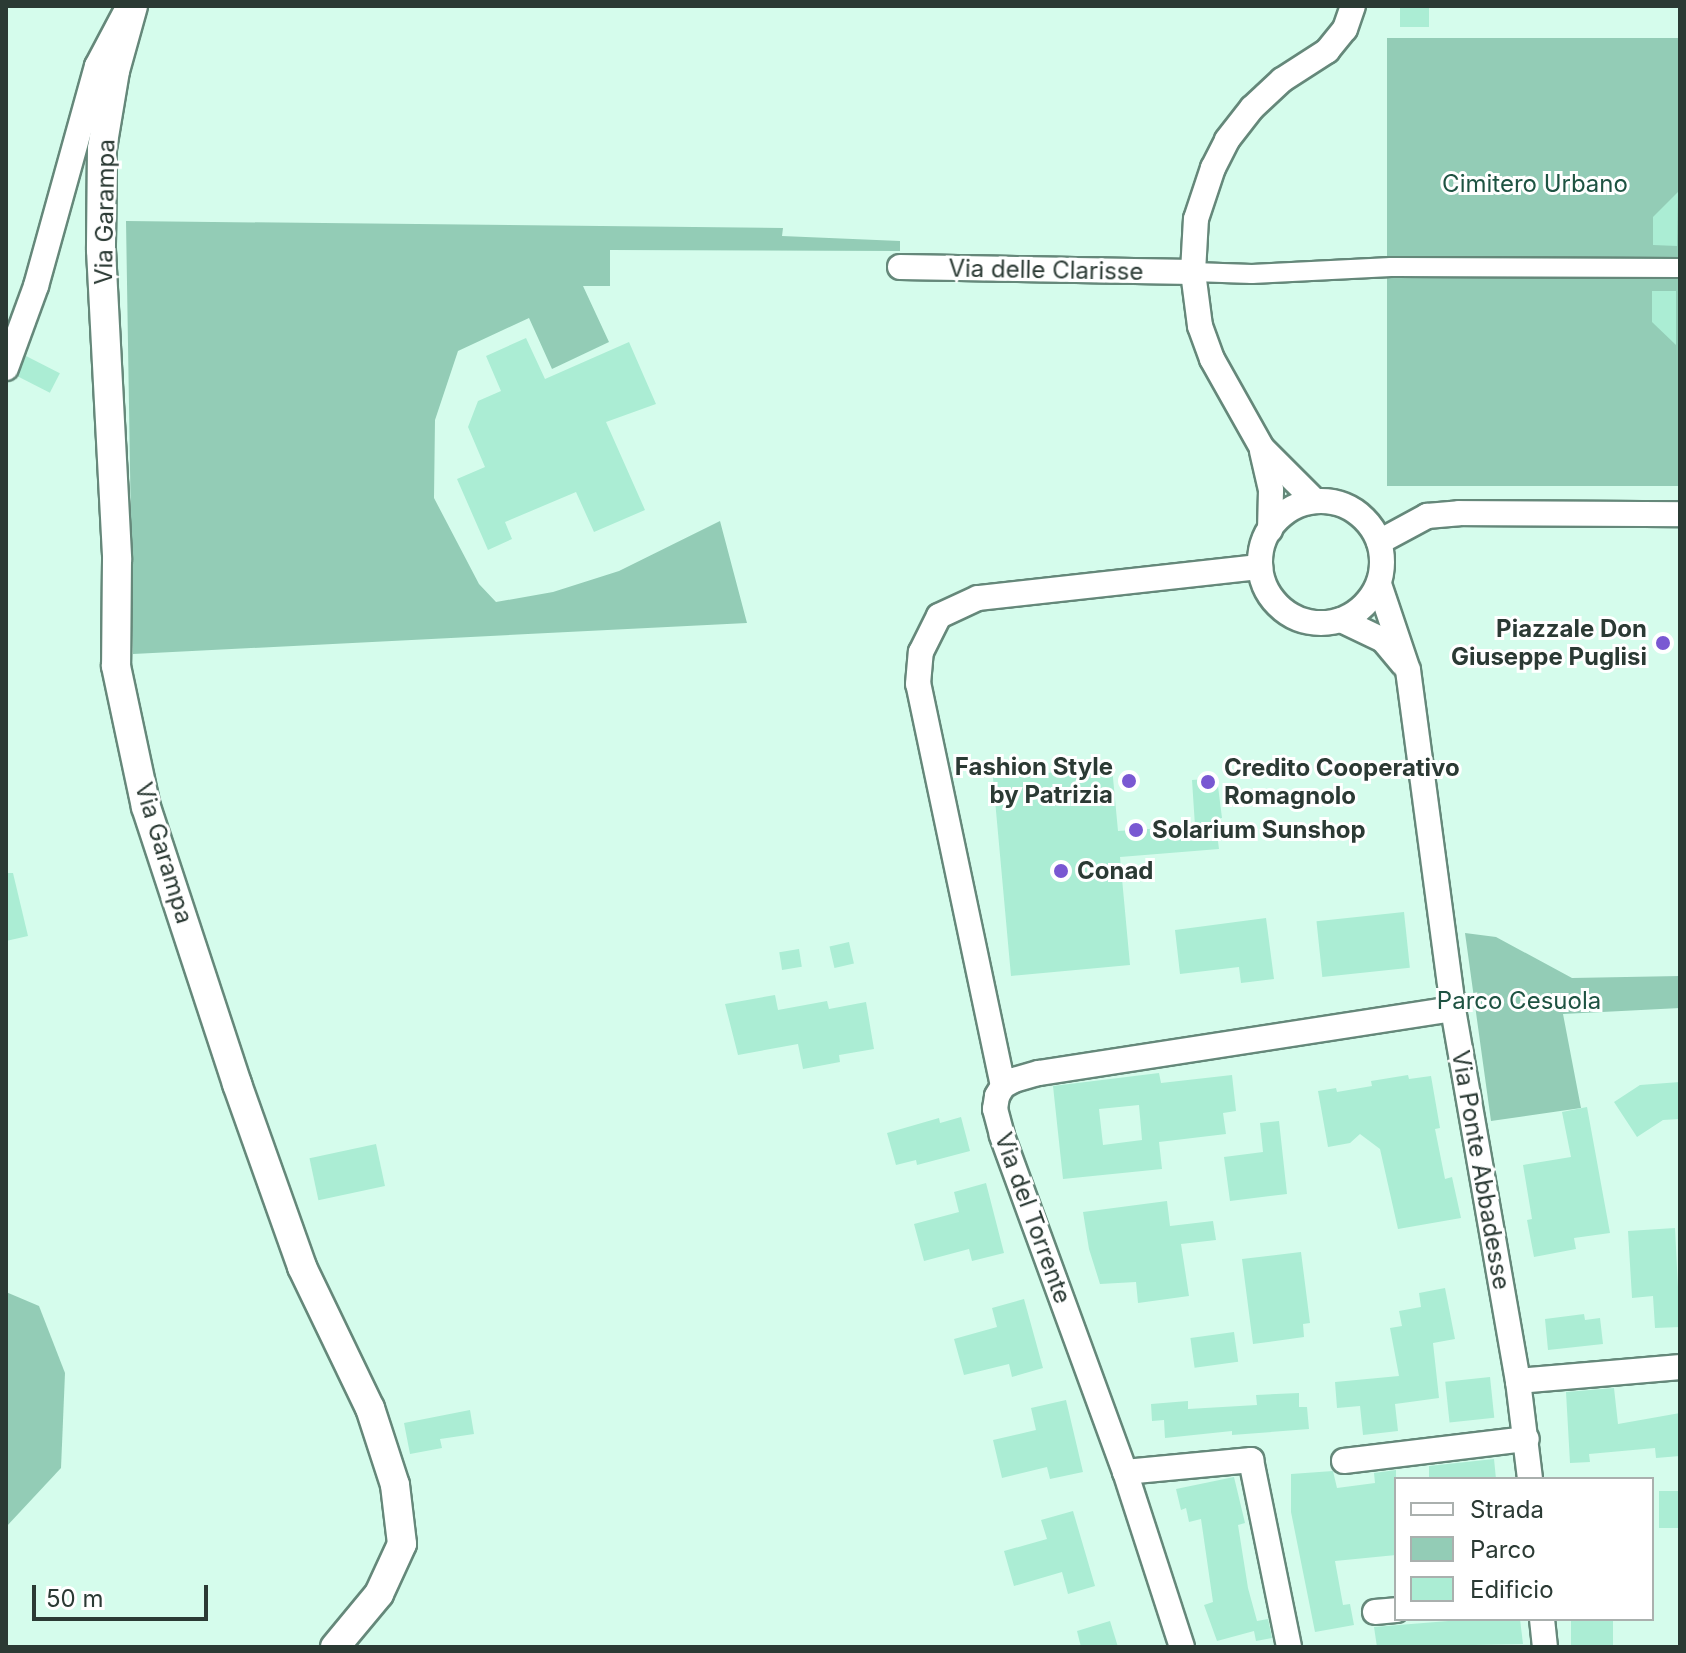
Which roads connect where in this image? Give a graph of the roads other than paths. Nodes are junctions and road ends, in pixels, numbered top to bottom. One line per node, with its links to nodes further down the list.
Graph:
1 (131, 6): 6 (street); 25 (street, Via Garampa)
2 (1353, 6): 5 (street)
3 (900, 267): 5 (street, Via delle Clarisse)
4 (1680, 268): 5 (street)
5 (1193, 272): 7 (street)
6 (6, 368)
7 (1262, 448): 8 (street); 10 (street)
8 (1315, 501): 10 (street); 11 (street)
9 (1680, 514): 11 (street)
10 (1270, 530): 12 (street)
11 (1379, 542): 13 (street)
12 (1260, 567): 14 (street); 17 (street, Via del Torrente)
13 (1379, 584): 14 (street); 15 (street, Via Ponte Abbadesse)
14 (1341, 620): 15 (street)
15 (1408, 670): 16 (street, Via Ponte Abbadesse)
16 (1453, 1009): 17 (street); 19 (street, Via Ponte Abbadesse)
17 (1003, 1086): 22 (street, Via del Torrente)
18 (1680, 1367): 19 (street)
19 (1518, 1381): 20 (street, Via Ponte Abbadesse)
20 (1527, 1439): 21 (street); 23 (street, Via Ponte Abbadesse)
21 (1344, 1461)
22 (1125, 1472): 26 (street, Via del Torrente); 27 (street)
23 (1530, 1477)
24 (1542, 1621): 28 (street)
25 (335, 1647)
26 (1182, 1647)
27 (1289, 1647)
28 (1545, 1647)

